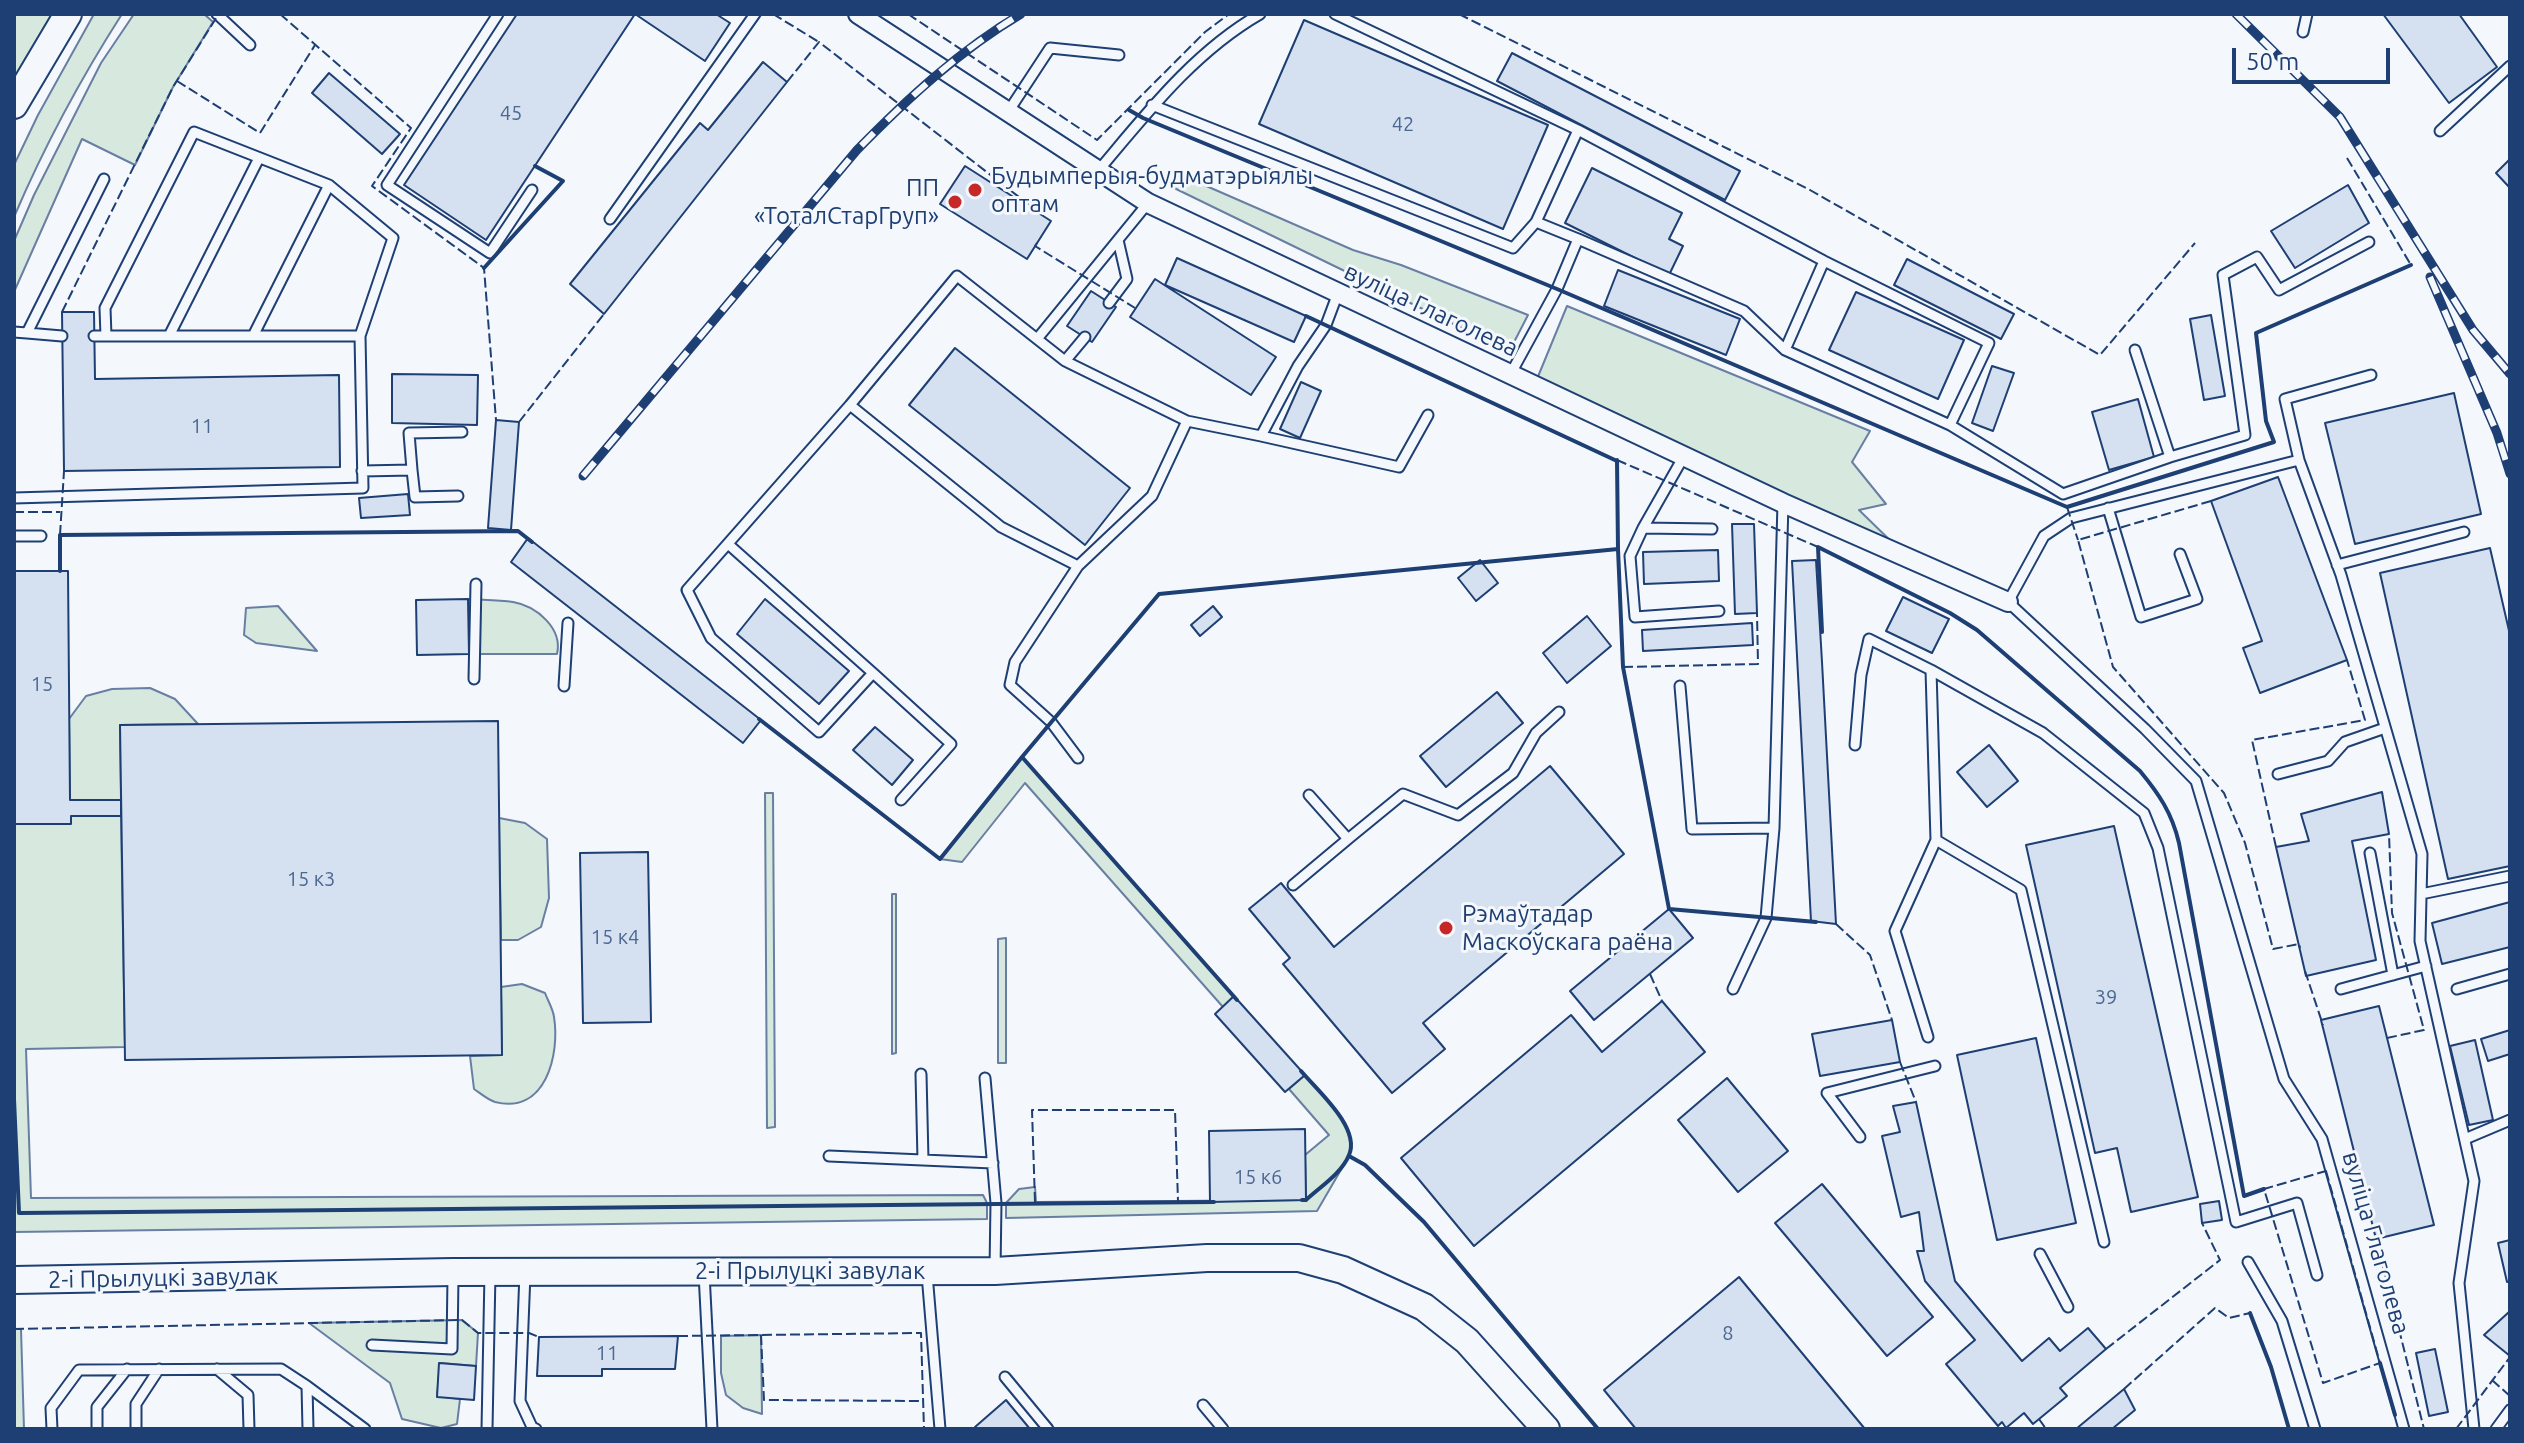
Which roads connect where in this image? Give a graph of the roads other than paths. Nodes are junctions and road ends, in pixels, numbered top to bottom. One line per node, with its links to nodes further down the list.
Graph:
1 (68, 14): 13 (street)
2 (217, 14): 10 (lane)
3 (498, 14): 22 (lane)
4 (755, 14): 24 (lane)
5 (858, 14): 15 (street, вуліца Глаголева)
6 (1260, 14): 14 (lane)
7 (1335, 14): 16 (lane)
8 (2307, 14): 9 (lane)
9 (2303, 32)
10 (250, 45)
11 (1119, 55): 15 (lane)
12 (2510, 66): 17 (lane)
13 (14, 105)
14 (1152, 105): 19 (lane); 25 (lane)
15 (1008, 112): 19 (street, вуліца Глаголева)
16 (1578, 130): 25 (lane); 29 (lane)
17 (2440, 131)
18 (259, 158): 21 (lane); 36 (lane); 37 (lane)
19 (1098, 171): 23 (street, вуліца Глаголева)
20 (104, 179): 33 (lane)
21 (329, 185): 38 (lane); 39 (lane)
22 (532, 190)
23 (1148, 203): 27 (lane); 30 (street, вуліца Глаголева)
24 (610, 219)
25 (1536, 222): 26 (lane)
26 (1578, 239): 42 (lane); 45 (lane)
27 (1118, 240): 31 (lane); 41 (lane)
28 (2369, 242): 54 (lane)
29 (1824, 261): 42 (lane); 50 (lane)
30 (1338, 293): 45 (street, вуліца Глаголева); 52 (lane)
31 (1109, 303)
32 (14, 332): 33 (lane)
33 (27, 333): 34 (lane)
34 (62, 336)
35 (94, 336): 36 (lane)
36 (106, 336): 37 (lane)
37 (169, 336): 38 (lane)
38 (253, 336): 39 (lane)
39 (360, 336): 57 (lane)
40 (1085, 337): 44 (lane)
41 (1037, 339): 44 (lane); 47 (lane)
42 (1785, 350): 50 (lane)
43 (2135, 350): 54 (lane)
44 (1065, 361): 49 (lane)
45 (1510, 375): 53 (street, вуліца Глаголева)
46 (2371, 375): 55 (lane)
47 (850, 405): 67 (lane); 70 (lane)
48 (1428, 415): 52 (lane)
49 (1187, 421): 52 (lane); 70 (lane)
50 (1950, 425): 54 (lane)
51 (462, 432): 56 (lane)
52 (1261, 436)
53 (1684, 456): 60 (street, вуліца Глаголева); 62 (lane)
54 (2170, 457)
55 (2299, 460): 61 (lane); 69 (lane)
56 (412, 470): 57 (lane); 58 (lane)
57 (362, 471): 59 (lane)
58 (458, 496)
59 (14, 498)
60 (1783, 503): 72 (street, вуліца Глаголева); 87 (lane)
61 (2108, 508): 68 (lane); 72 (lane)
62 (1643, 528): 63 (lane); 73 (lane)
63 (1712, 529)
64 (2464, 532): 69 (lane)
65 (14, 536): 66 (lane)
66 (41, 536)
67 (728, 544): 76 (lane); 76 (lane)
68 (2180, 554)
69 (2337, 565): 81 (lane)
70 (1078, 566): 83 (lane)
71 (476, 584): 77 (lane)
72 (2008, 602): 130 (lane, вуліца Глаголева)
73 (1719, 611)
74 (568, 623): 78 (lane)
75 (1931, 670): 82 (lane); 89 (lane); 119 (lane)
76 (873, 673): 86 (lane)
77 (474, 679)
78 (564, 686)
79 (1680, 686): 87 (lane)
80 (1559, 712): 88 (lane)
81 (2385, 728): 84 (lane); 93 (lane)
82 (1855, 745)
83 (1078, 758)
84 (2278, 774)
85 (1309, 795): 88 (lane)
86 (901, 800)
87 (1774, 828): 97 (lane)
88 (1348, 839): 92 (lane)
89 (1936, 840): 100 (lane); 110 (lane)
90 (2370, 853): 96 (lane)
91 (2510, 876): 93 (lane)
92 (1293, 885)
93 (2421, 894): 94 (lane)
94 (2426, 966): 96 (lane); 106 (lane)
95 (2510, 974): 99 (lane)
96 (2393, 975): 98 (lane)
97 (1733, 989)
98 (2341, 989)
99 (2457, 989)
100 (1928, 1037)
101 (1935, 1066): 105 (lane)
102 (921, 1074): 108 (lane)
103 (985, 1078): 109 (lane)
104 (2510, 1120): 106 (lane)
105 (1860, 1137)
106 (2465, 1139): 145 (lane)
107 (829, 1156): 108 (lane)
108 (923, 1160): 109 (lane)
109 (993, 1163): 115 (lane)
110 (2104, 1242)
111 (2040, 1254): 121 (lane)
112 (2248, 1262): 144 (lane)
113 (704, 1271): 114 (street, 2-і Прылуцкі завулак); 118 (street, 2-і Прылуцкі завулак); 139 (lane)
114 (927, 1271): 115 (street, 2-і Прылуцкі завулак); 140 (lane)
115 (995, 1271): 143 (street, 2-і Прылуцкі завулак)
116 (453, 1272): 117 (street, 2-і Прылуцкі завулак); 120 (street, 2-і Прылуцкі завулак); 122 (lane)
117 (490, 1273): 118 (street, 2-і Прылуцкі завулак); 137 (lane)
118 (525, 1273): 138 (lane)
119 (2317, 1275)
120 (14, 1280)
121 (2068, 1307)
122 (372, 1345)
123 (127, 1369): 124 (lane); 131 (lane); 132 (lane)
124 (159, 1369): 125 (lane); 133 (lane)
125 (217, 1369): 127 (lane); 134 (lane)
126 (1005, 1377): 141 (lane)
127 (307, 1386): 135 (lane); 136 (lane)
128 (1203, 1405): 142 (lane)
129 (2510, 1410): 146 (lane)
130 (2401, 1428)
131 (52, 1429)
132 (97, 1429)
133 (136, 1429)
134 (249, 1429)
135 (308, 1429)
136 (365, 1429)
137 (487, 1429)
138 (536, 1429)
139 (712, 1429)
140 (940, 1429)
141 (1048, 1429)
142 (1223, 1429)
143 (1546, 1429)
144 (2315, 1429)
145 (2474, 1429)
146 (2496, 1429)

